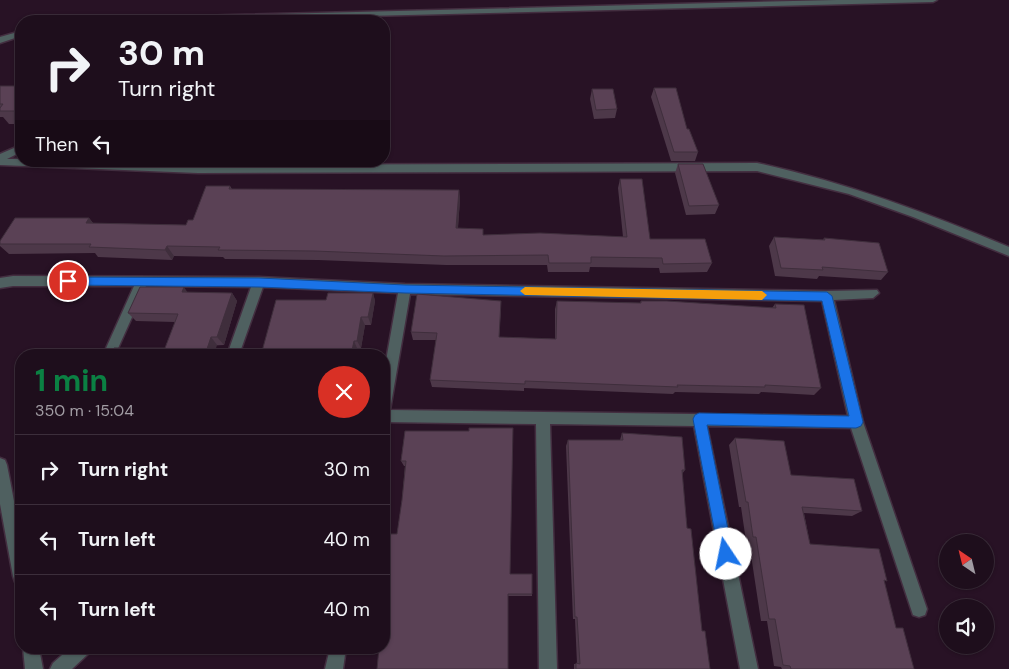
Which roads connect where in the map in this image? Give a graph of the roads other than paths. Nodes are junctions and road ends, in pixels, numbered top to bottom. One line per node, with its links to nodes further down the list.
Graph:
1 (933, 0): 2 (street)
2 (390, 16)
3 (15, 35): 4 (street)
4 (0, 40)
5 (15, 151): 6 (street)
6 (0, 158)
7 (0, 162): 8 (street)
8 (15, 163)
9 (390, 166): 12 (street)
10 (141, 167): 11 (street)
11 (214, 167)
12 (1009, 252)
13 (142, 282): 14 (street); 15 (street); 19 (street)
14 (259, 282): 16 (street); 20 (street)
15 (0, 283)
16 (405, 289): 18 (street); 21 (street)
17 (873, 293): 18 (street)
18 (827, 296): 25 (street)
19 (112, 349)
20 (234, 349)
21 (390, 373)
22 (390, 416): 23 (street)
23 (543, 417): 24 (street); 35 (street)
24 (699, 419): 25 (street); 36 (street)
25 (856, 422): 28 (street)
26 (0, 465): 27 (street)
27 (15, 519)
28 (919, 609)
29 (32, 654): 32 (street)
30 (75, 654): 33 (street)
31 (337, 654): 34 (street)
32 (34, 669)
33 (59, 669)
34 (334, 669)
35 (548, 669)
36 (749, 669)

